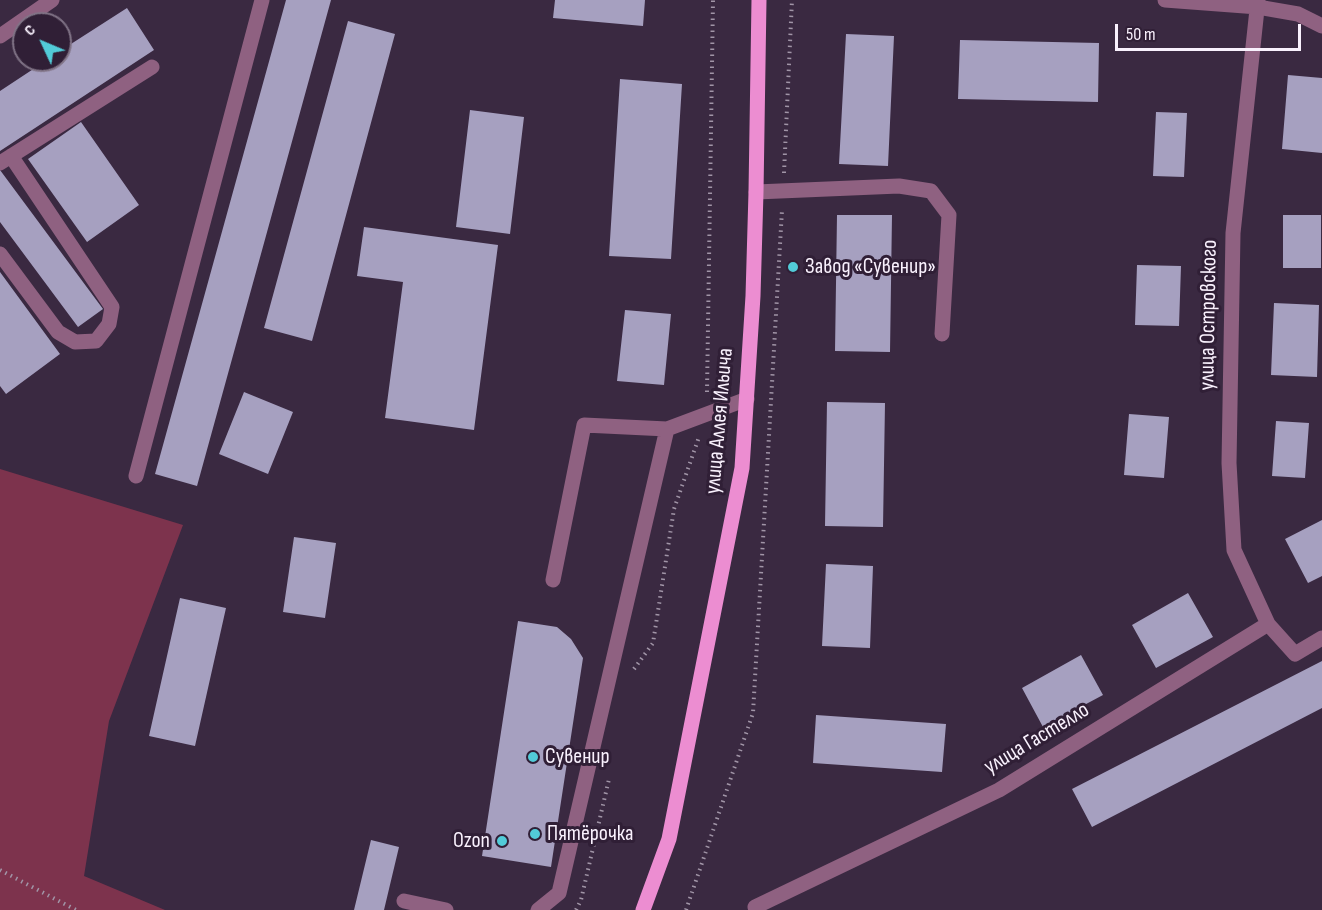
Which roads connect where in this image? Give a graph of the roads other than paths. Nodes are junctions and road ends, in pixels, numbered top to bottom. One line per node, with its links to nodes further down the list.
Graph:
1 (52, 0): 7 (street)
2 (262, 0): 15 (street)
3 (759, 0): 10 (main road, улица Аллея Ильича)
4 (1165, 0): 5 (street)
5 (1258, 4): 6 (street); 17 (street, улица Островского)
6 (1322, 26)
7 (0, 36)
8 (152, 67): 9 (street)
9 (5, 160): 11 (street)
10 (756, 192): 12 (street); 13 (main road, улица Аллея Ильича)
11 (0, 254)
12 (942, 334)
13 (747, 399): 14 (street); 23 (main road, улица Аллея Ильича)
14 (667, 429): 16 (street); 22 (street)
15 (136, 476)
16 (553, 580)
17 (1268, 624): 18 (street); 20 (street, улица Гастелло)
18 (1322, 638)
19 (404, 901): 21 (street)
20 (756, 907)
21 (446, 910)
22 (538, 910)
23 (643, 910)

